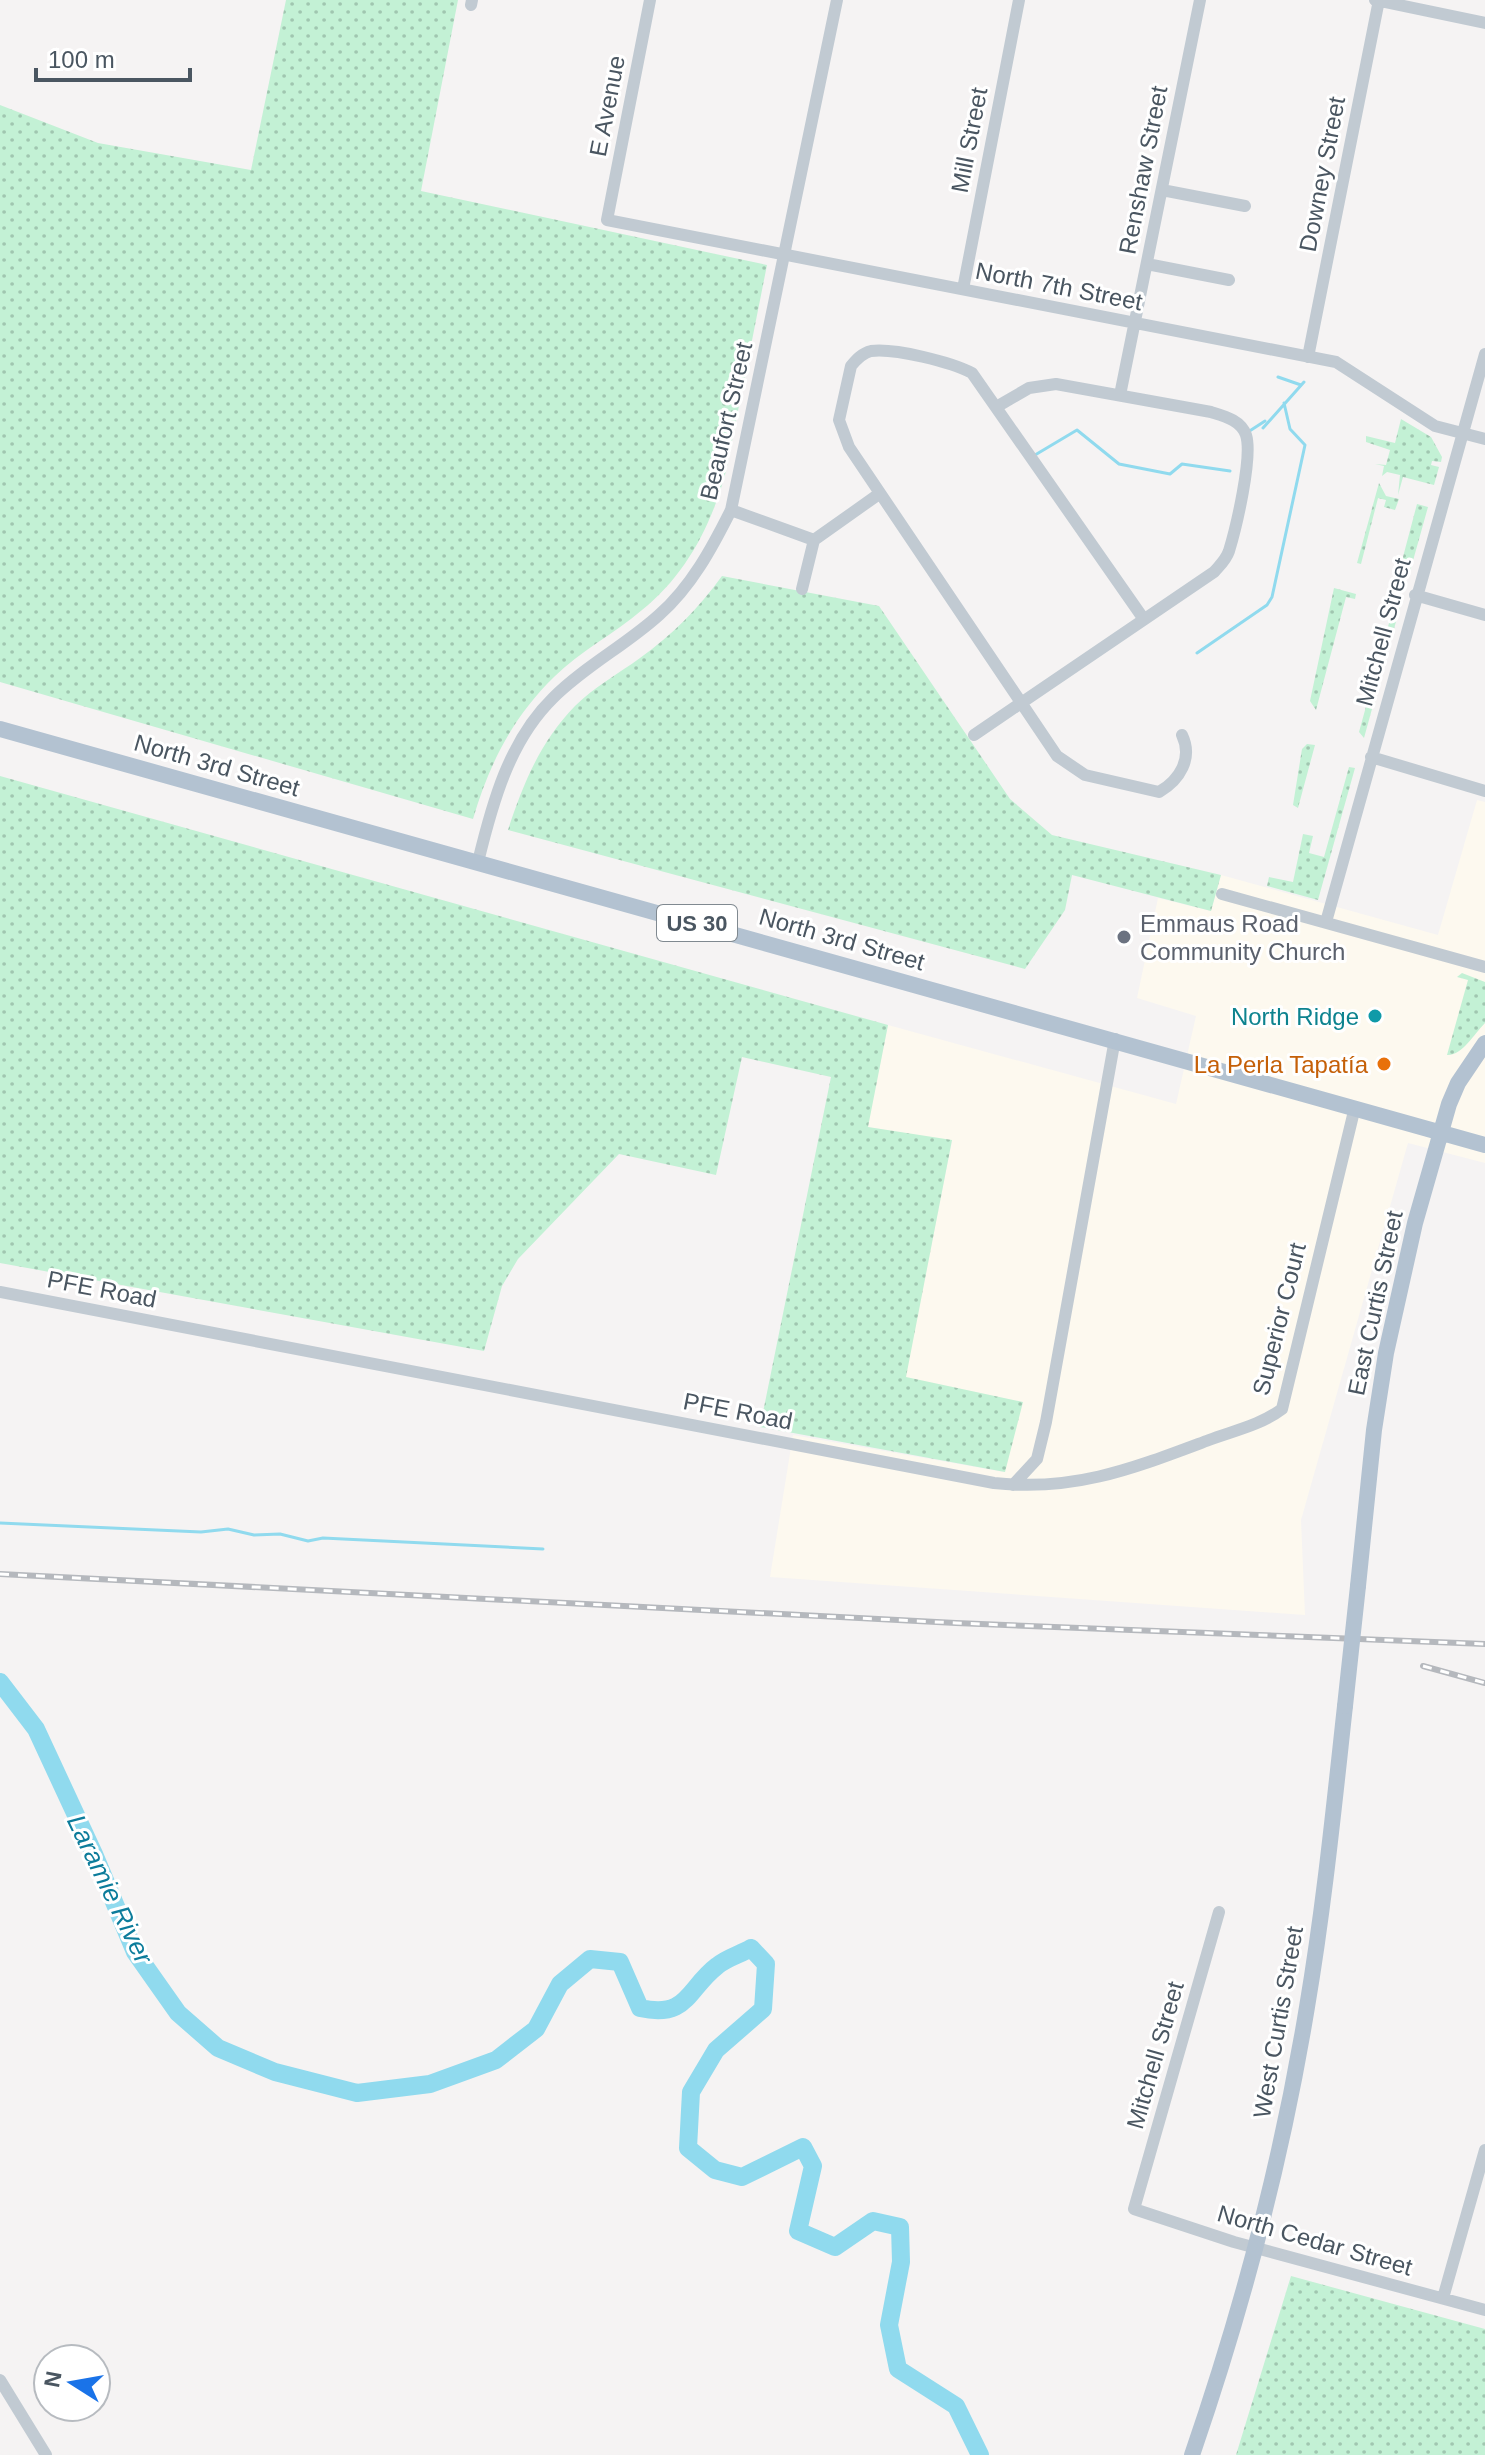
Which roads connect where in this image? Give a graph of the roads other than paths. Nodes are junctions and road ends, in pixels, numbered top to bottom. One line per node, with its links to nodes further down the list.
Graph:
1 (650, 0): 9 (street, E Avenue)
2 (837, 0): 10 (street, Beaufort Street)
3 (1019, 0): 13 (street, Mill Street)
4 (1200, 0): 7 (street, Renshaw Street)
5 (1377, 0): 6 (street); 16 (street, Downey Street)
6 (1485, 23)
7 (1162, 190): 8 (street); 11 (street, Renshaw Street)
8 (1245, 206)
9 (607, 220): 10 (street, North 7th Street)
10 (784, 254): 13 (street, North 7th Street); 22 (street, Beaufort Street)
11 (1147, 264): 12 (street); 14 (street, Renshaw Street)
12 (1229, 280)
13 (963, 289): 14 (street, North 7th Street)
14 (1135, 323): 16 (street, North 7th Street); 17 (street, Renshaw Street)
15 (1485, 354): 19 (street, Mitchell Street)
16 (1308, 357): 19 (street, North 7th Street)
17 (1120, 395): 18 (street); 27 (street)
18 (998, 406): 21 (street); 27 (street)
19 (1461, 432): 20 (street, North 7th Street); 25 (street, Mitchell Street)
20 (1485, 439)
21 (879, 494): 23 (street); 28 (street)
22 (731, 510): 23 (street); 34 (street, Beaufort Street)
23 (814, 540): 24 (street)
24 (802, 589)
25 (1415, 595): 26 (street); 32 (street, Mitchell Street)
26 (1485, 615)
27 (1143, 618): 28 (street)
28 (1021, 703): 30 (street); 31 (street)
29 (0, 729): 34 (main road, North 3rd Street / US 30)
30 (974, 735)
31 (1182, 735)
32 (1371, 757): 33 (street); 36 (street, Mitchell Street)
33 (1485, 791)
34 (478, 862): 38 (main road, North 3rd Street / US 30)
35 (1222, 894): 36 (street)
36 (1326, 922): 37 (street)
37 (1482, 968)
38 (1115, 1039): 40 (main road, North 3rd Street / US 30); 44 (street)
39 (1485, 1043): 41 (main road, East Curtis Street)
40 (1355, 1107): 41 (main road, North 3rd Street / US 30); 44 (street, Superior Court)
41 (1440, 1132): 42 (main road, North 3rd Street); 45 (main road, East Curtis Street)
42 (1485, 1145)
43 (0, 1292): 44 (street, PFE Road)
44 (1013, 1485)
45 (1358, 1586): 49 (main road, West Curtis Street, bridge)
46 (1219, 1912): 48 (street, Mitchell Street)
47 (1485, 2150): 50 (street)
48 (1134, 2209): 49 (street, North Cedar Street)
49 (1253, 2247): 50 (street, North Cedar Street); 54 (main road, West Curtis Street)
50 (1443, 2298): 51 (street, North Cedar Street)
51 (1485, 2310)
52 (0, 2380): 53 (street)
53 (46, 2455)
54 (1192, 2455)

